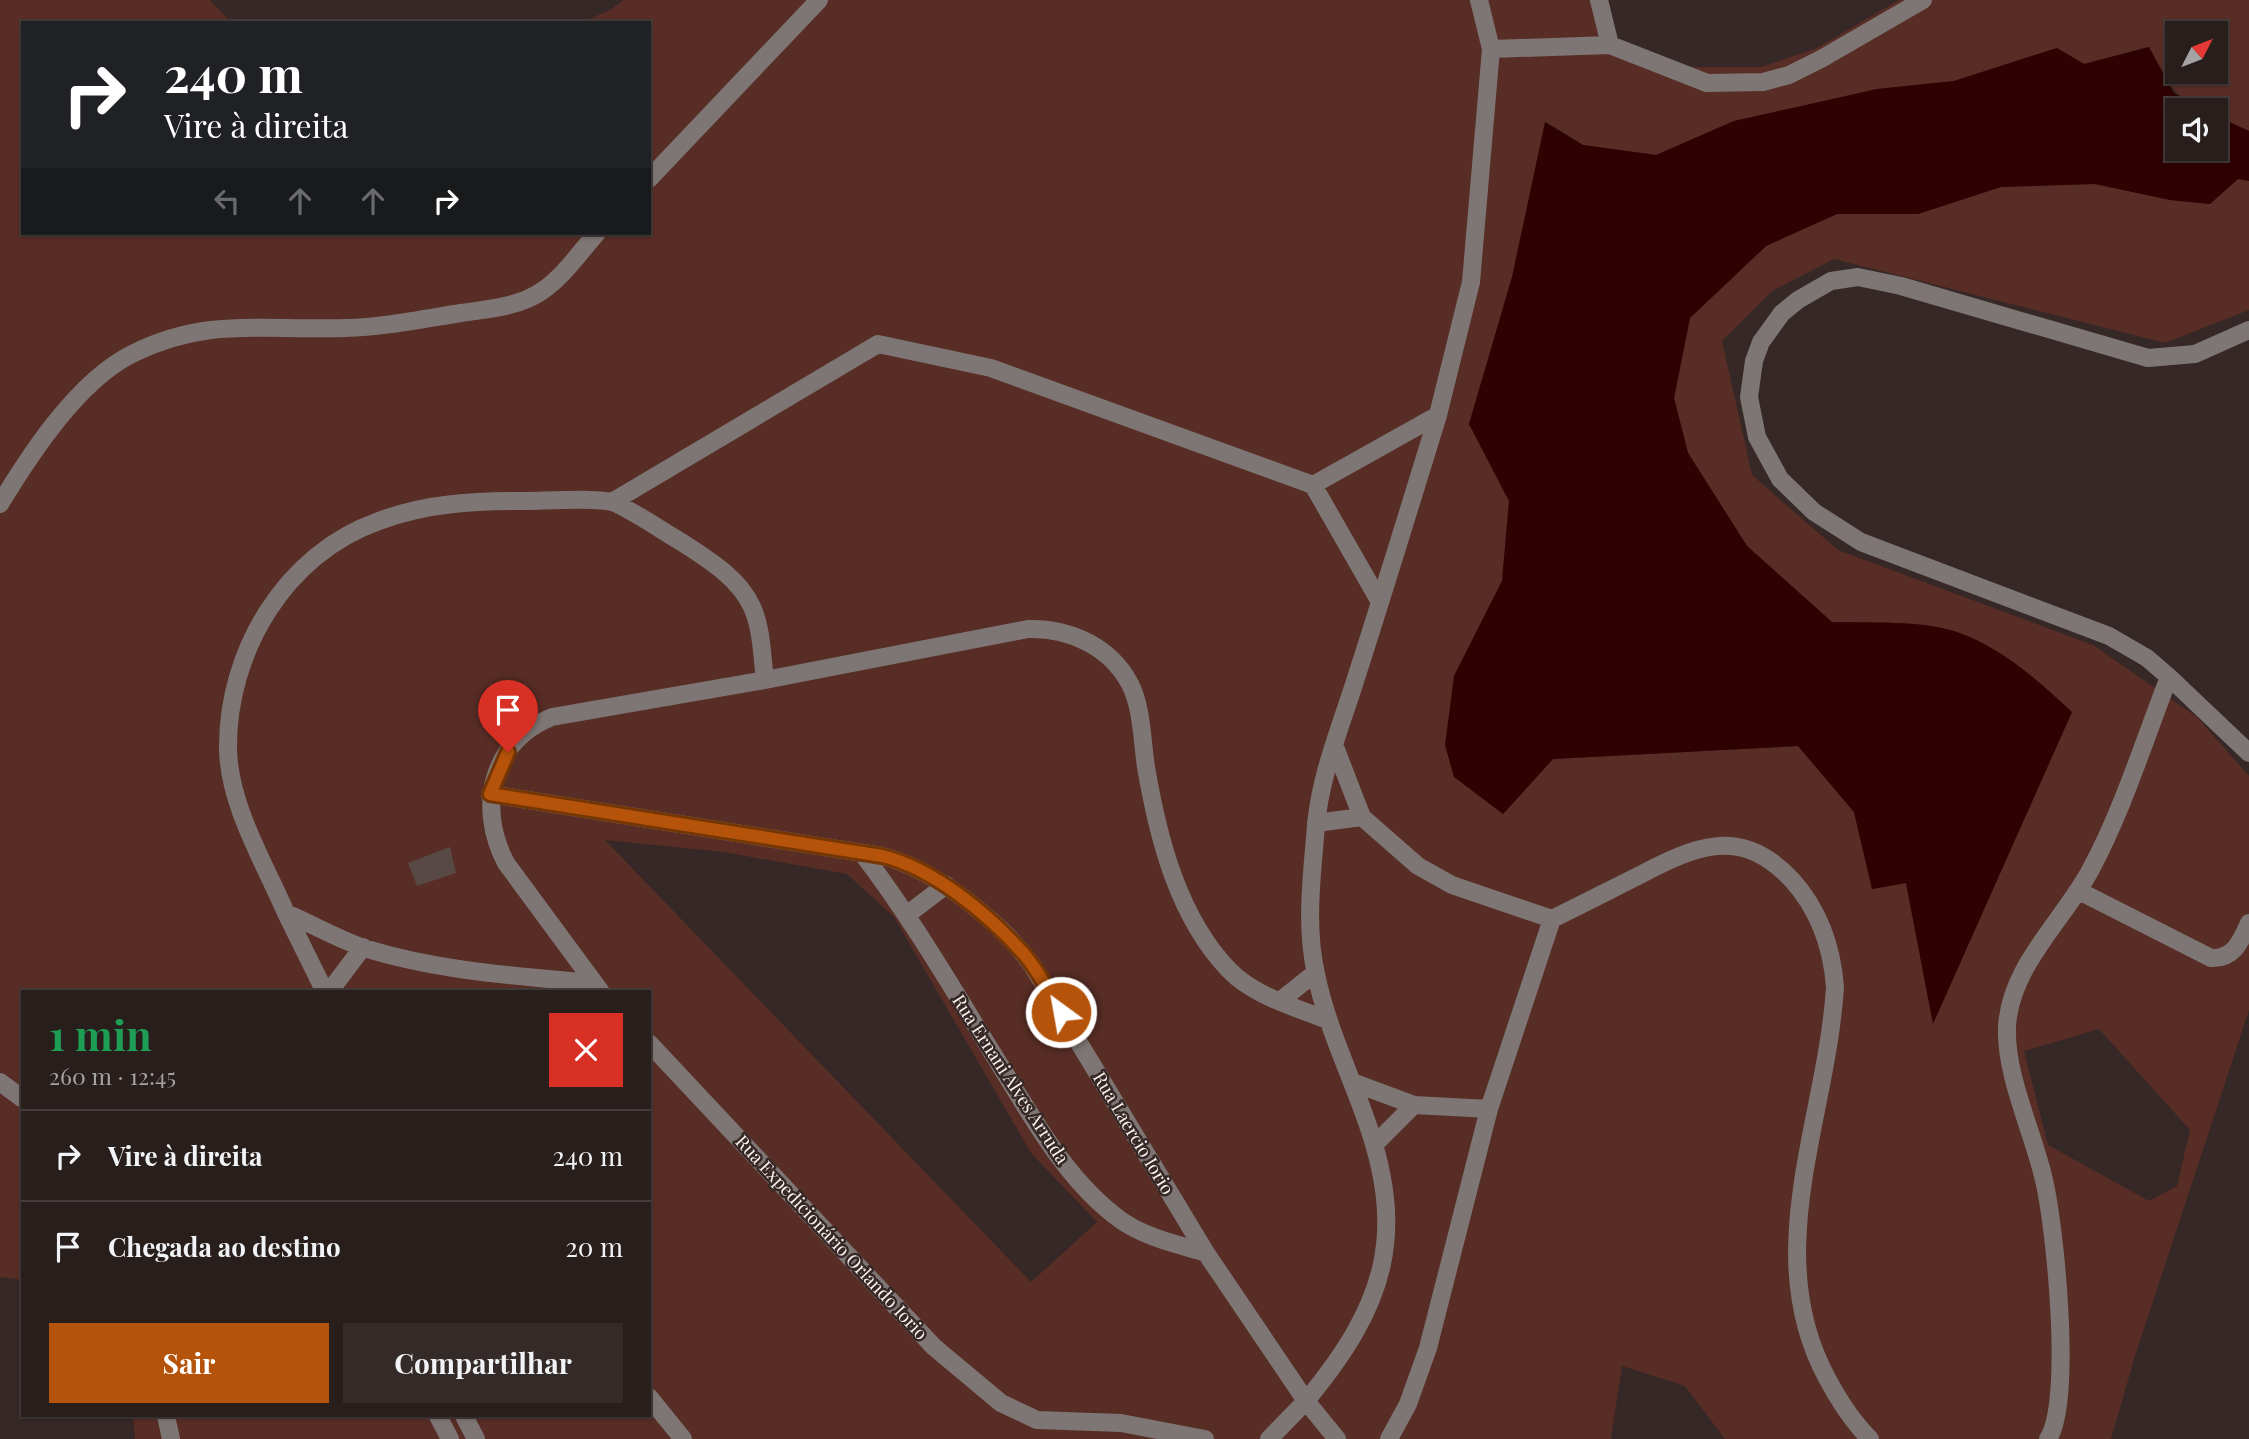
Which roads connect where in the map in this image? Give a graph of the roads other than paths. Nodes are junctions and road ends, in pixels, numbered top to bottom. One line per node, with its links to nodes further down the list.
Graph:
1 (819, 0): 7 (street)
2 (1479, 0): 6 (street)
3 (1599, 0): 5 (street)
4 (1923, 0): 5 (street)
5 (1610, 45): 6 (street)
6 (1491, 49): 10 (street)
7 (651, 177)
8 (595, 235): 13 (street)
9 (2249, 330): 15 (street)
10 (1438, 415): 11 (street); 14 (street)
11 (1313, 485): 12 (street); 14 (street)
12 (612, 502): 16 (street); 25 (street)
13 (0, 504)
14 (1380, 602): 17 (street)
15 (2169, 677): 18 (street); 24 (street)
16 (765, 680): 19 (street); 34 (street)
17 (1335, 747): 20 (street); 21 (street)
18 (2249, 753)
19 (490, 794): 22 (street, Rua Laercio Iorio); 31 (street)
20 (1362, 817): 21 (street); 27 (street)
21 (1316, 823): 30 (street)
22 (862, 853): 23 (street, Rua Laercio Iorio); 26 (street, Rua Ernani Alves Arruda)
23 (946, 885): 26 (street); 43 (street, Rua Laercio Iorio)
24 (2079, 891): 28 (street); 58 (street)
25 (286, 913): 29 (street); 32 (street)
26 (908, 914): 43 (street, Rua Ernani Alves Arruda)
27 (1552, 919): 41 (street); 57 (street)
28 (2249, 923)
29 (363, 947): 31 (street); 33 (street)
30 (1315, 974): 34 (street); 35 (street)
31 (596, 987)
32 (326, 990)
33 (329, 990)
34 (1280, 1001): 35 (street)
35 (1328, 1020): 38 (street)
36 (651, 1045): 53 (street, Rua Expedicionário Orlando Iorio)
37 (0, 1082): 39 (street)
38 (1352, 1083): 40 (street); 42 (street)
39 (21, 1098)
40 (1414, 1104): 41 (street); 42 (street)
41 (1489, 1109): 56 (street)
42 (1375, 1144): 45 (street)
43 (1206, 1253): 45 (street, Rua Laercio Iorio)
44 (651, 1399): 52 (street)
45 (1306, 1401): 54 (street); 55 (street, Rua Laercio Iorio)
46 (166, 1417): 49 (street)
47 (439, 1417): 50 (street)
48 (465, 1417): 51 (street)
49 (171, 1439)
50 (450, 1439)
51 (476, 1439)
52 (683, 1439)
53 (1205, 1439)
54 (1269, 1439)
55 (1337, 1439)
56 (1389, 1439)
57 (1870, 1439)
58 (2048, 1439)

